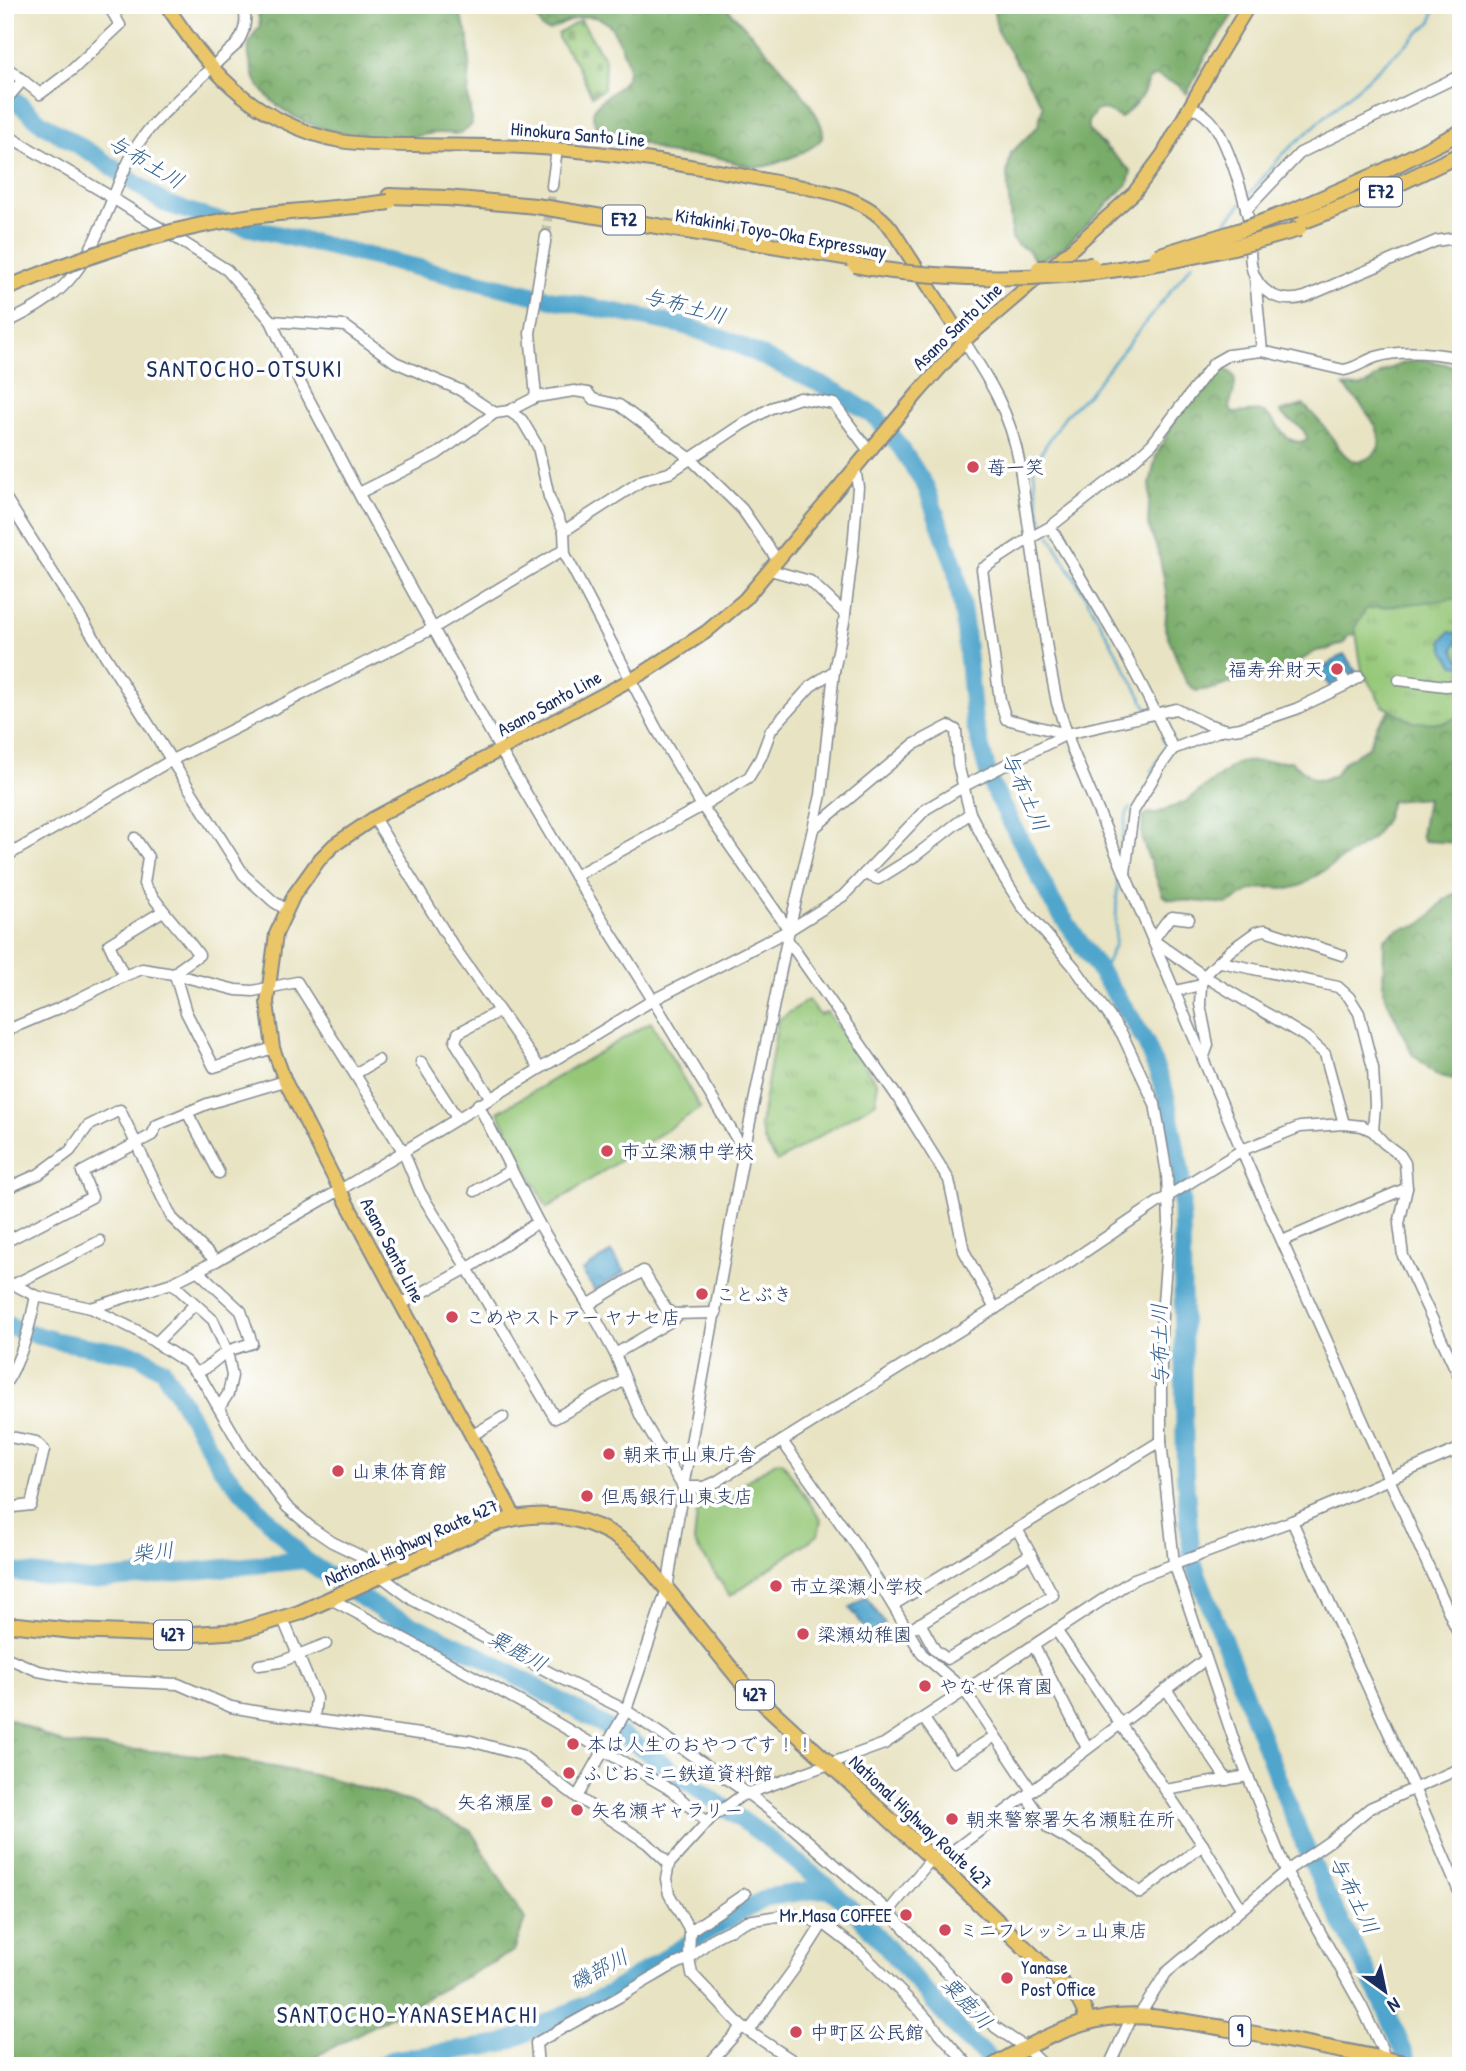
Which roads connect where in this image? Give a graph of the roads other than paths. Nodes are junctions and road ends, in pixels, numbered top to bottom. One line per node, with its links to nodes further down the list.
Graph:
1 (108, 5): 8 (street)
2 (166, 5): 6 (main road, Hinokura Santo Line)
3 (243, 5): 6 (street)
4 (1249, 5): 10 (main road, Asano Santo Line)
5 (5, 65): 8 (street)
6 (212, 67): 13 (main road, Hinokura Santo Line); 17 (street)
7 (1461, 75): 19 (street)
8 (21, 82): 9 (street)
9 (5, 101)
10 (1190, 106): 19 (street); 29 (main road, Asano Santo Line)
11 (1461, 132): 20 (highway)
12 (5, 134): 17 (street)
13 (557, 149): 16 (street); 29 (main road, Hinokura Santo Line)
14 (1461, 154): 20 (highway, Kitakinki Toyo-Oka Expressway / E72)
15 (1461, 161): 20 (highway, Kitakinki Toyo-Oka Expressway / E72)
16 (552, 186)
17 (114, 195): 27 (street); 28 (street)
18 (389, 199): 23 (highway, Kitakinki Toyo-Oka Expressway / E72); 25 (highway, Kitakinki Toyo-Oka Expressway / E72); 26 (highway, Kitakinki Toyo-Oka Expressway / E72, bridge)
19 (1246, 211): 24 (street)
20 (1298, 221): 23 (highway, Kitakinki Toyo-Oka Expressway / E72, bridge); 23 (highway, Kitakinki Toyo-Oka Expressway / E72, bridge)
21 (545, 236): 32 (street)
22 (1461, 237): 24 (street)
23 (856, 262)
24 (1255, 277): 30 (street)
25 (5, 279)
26 (5, 289)
27 (271, 321): 34 (street); 38 (street)
28 (5, 323)
29 (964, 341): 35 (main road, Asano Santo Line); 42 (street)
30 (1262, 351): 31 (street); 40 (street)
31 (1461, 358)
32 (536, 397): 33 (street); 36 (street)
33 (509, 411): 34 (street); 41 (street)
34 (495, 413): 38 (street)
35 (871, 449): 36 (street); 37 (main road, Asano Santo Line)
36 (691, 459): 41 (street); 44 (street)
37 (855, 468): 44 (main road, Asano Santo Line); 45 (street)
38 (359, 493): 46 (street)
39 (5, 497): 57 (street)
40 (1050, 527): 42 (street); 52 (street)
41 (564, 531): 43 (street)
42 (1030, 538): 54 (street); 54 (street)
43 (563, 550): 46 (street); 49 (street)
44 (774, 566): 45 (street); 49 (main road, Asano Santo Line)
45 (845, 614): 47 (street)
46 (432, 629): 56 (street); 57 (street)
47 (834, 671): 59 (street); 62 (street)
48 (1359, 677): 53 (street)
49 (631, 680): 56 (main road, Asano Santo Line); 59 (street)
50 (1399, 680): 51 (street)
51 (1461, 685)
52 (1157, 715): 53 (street); 54 (street); 55 (street)
53 (1224, 729): 55 (street)
54 (1067, 734): 58 (street); 65 (street)
55 (1173, 748): 65 (street)
56 (501, 751): 61 (main road, Asano Santo Line); 67 (street)
57 (170, 761): 64 (street); 68 (street)
58 (966, 785): 60 (street); 62 (street); 66 (street)
59 (702, 806): 67 (street); 71 (street)
60 (970, 813): 66 (street); 106 (street)
61 (374, 818): 68 (main road, Asano Santo Line); 81 (street)
62 (813, 828): 71 (street)
63 (135, 838): 69 (street)
64 (5, 857)
65 (1125, 873): 72 (street)
66 (864, 874): 71 (street)
67 (575, 876): 80 (street)
68 (287, 909): 78 (main road, Asano Santo Line)
69 (163, 911): 75 (street); 76 (street)
70 (1189, 919): 72 (street)
71 (788, 934): 80 (street); 99 (street); 121 (street)
72 (1153, 940): 77 (street); 79 (street)
73 (1342, 955): 74 (street)
74 (1221, 962): 77 (street); 95 (street)
75 (176, 975): 76 (street); 78 (street); 83 (street)
76 (124, 976): 82 (street)
77 (1203, 981): 79 (street); 84 (street); 94 (street)
78 (269, 987): 83 (main road, Asano Santo Line); 88 (street)
79 (1175, 991): 84 (street)
80 (653, 1000): 87 (street); 99 (street)
81 (499, 1011): 87 (street); 90 (street)
82 (5, 1031)
83 (273, 1048): 89 (main road, Asano Santo Line)
84 (1203, 1059): 97 (street)
85 (378, 1060): 88 (street)
86 (421, 1062): 93 (street)
87 (539, 1068): 90 (street)
88 (355, 1074): 98 (street)
89 (285, 1081): 92 (street); 104 (main road, Asano Santo Line)
90 (489, 1097): 91 (street)
91 (478, 1104): 93 (street); 100 (street)
92 (187, 1112): 96 (street); 101 (street)
93 (457, 1118): 98 (street)
94 (1344, 1124): 95 (street); 97 (street)
95 (1373, 1130): 102 (street)
96 (137, 1142): 103 (street); 110 (street); 111 (street)
97 (1242, 1150): 106 (street); 109 (street)
98 (403, 1151): 104 (street); 112 (street)
99 (744, 1151): 122 (street)
100 (511, 1170): 105 (street); 107 (street)
101 (219, 1173)
102 (1406, 1188): 109 (street); 129 (street)
103 (5, 1189)
104 (340, 1190): 111 (street); 118 (main road, Asano Santo Line)
105 (475, 1191)
106 (1170, 1194): 121 (street); 136 (street)
107 (538, 1222): 112 (street); 119 (street)
108 (100, 1241): 114 (street)
109 (1282, 1241): 138 (street)
110 (5, 1242)
111 (216, 1261): 113 (street)
112 (467, 1268): 118 (street); 128 (street)
113 (197, 1270): 115 (street); 125 (street)
114 (9, 1282): 116 (street)
115 (172, 1283): 117 (street); 120 (street)
116 (35, 1301): 120 (street); 130 (street)
117 (195, 1304): 124 (street); 125 (street)
118 (401, 1304): 134 (main road, Asano Santo Line)
119 (588, 1305): 123 (street); 126 (street)
120 (91, 1308): 124 (street)
121 (995, 1309): 135 (street)
122 (716, 1312): 123 (street); 139 (street)
123 (679, 1314): 126 (street)
124 (156, 1343): 127 (street)
125 (227, 1351): 127 (street); 131 (street)
126 (615, 1354): 128 (street)
127 (196, 1373): 131 (street)
128 (625, 1380): 139 (street)
129 (1461, 1381)
130 (5, 1384)
131 (219, 1408): 146 (street)
132 (503, 1418): 134 (street)
133 (5, 1436): 140 (street)
134 (471, 1436): 141 (main road, Asano Santo Line)
135 (782, 1441): 139 (street); 149 (street)
136 (1161, 1441): 143 (street); 145 (street)
137 (1461, 1448): 138 (street)
138 (1389, 1479): 142 (street); 155 (street)
139 (683, 1487): 147 (street)
140 (5, 1508)
141 (515, 1517): 146 (highway, National Highway Route 427 / 427); 147 (highway, National Highway Route 427 / 427)
142 (1292, 1521): 145 (street); 175 (street)
143 (1017, 1529): 144 (street); 149 (street)
144 (1031, 1554): 151 (street); 151 (street)
145 (1176, 1562): 154 (street); 160 (street)
146 (383, 1575): 148 (highway, National Highway Route 427 / 427); 164 (street)
147 (667, 1589): 164 (street); 171 (highway, National Highway Route 427 / 427)
148 (333, 1598): 150 (highway, National Highway Route 427 / 427); 170 (street)
149 (893, 1605): 153 (street)
150 (284, 1619): 152 (highway, National Highway Route 427 / 427); 158 (street)
151 (920, 1623): 153 (street)
152 (5, 1626)
153 (908, 1630): 163 (street)
154 (1056, 1630): 157 (street); 167 (street)
155 (1461, 1639)
156 (326, 1644): 158 (street)
157 (1034, 1646): 163 (street); 169 (street)
158 (298, 1655): 161 (street); 165 (street)
159 (5, 1657): 165 (street)
160 (1206, 1659): 162 (street); 173 (street)
161 (259, 1665)
162 (1166, 1689): 167 (street); 174 (street)
163 (965, 1691): 166 (street); 168 (street)
164 (625, 1711): 170 (street); 177 (street)
165 (314, 1719): 179 (street)
166 (923, 1719): 168 (street); 171 (street)
167 (1119, 1724): 169 (street); 176 (street)
168 (995, 1736): 178 (street)
169 (1087, 1748): 178 (street)
170 (605, 1750): 179 (street); 180 (street)
171 (829, 1763): 177 (street); 182 (highway, National Highway Route 427 / 427)
172 (1461, 1768): 175 (street)
173 (1248, 1776): 174 (street); 184 (street)
174 (1227, 1780): 176 (street)
175 (1414, 1788): 184 (street); 186 (street)
176 (1165, 1790): 181 (street)
177 (744, 1794): 180 (street); 188 (street)
178 (1029, 1794): 181 (street); 182 (street)
179 (577, 1797): 183 (street)
180 (709, 1820): 183 (street)
181 (1203, 1844): 187 (street)
182 (934, 1861): 188 (street); 193 (highway, National Highway Route 427 / 427)
183 (669, 1864): 190 (street)
184 (1287, 1871): 187 (street); 196 (street)
185 (745, 1894): 190 (street)
186 (1461, 1896)
187 (1241, 1908): 192 (street)
188 (889, 1911): 195 (street)
189 (823, 1923): 191 (street); 194 (street); 200 (street)
190 (690, 1931): 191 (street)
191 (689, 1958): 194 (street); 197 (street)
192 (1136, 2016): 193 (highway, 9); 196 (highway, 9); 203 (street)
193 (1087, 2022): 195 (highway, 9)
194 (745, 2029): 198 (street); 199 (street)
195 (1024, 2049): 201 (highway, 9); 202 (street)
196 (1388, 2060): 204 (highway, 9)
197 (538, 2066)
198 (707, 2066)
199 (801, 2066)
200 (969, 2066)
201 (993, 2066)
202 (1045, 2066)
203 (1110, 2066)
204 (1419, 2066)

